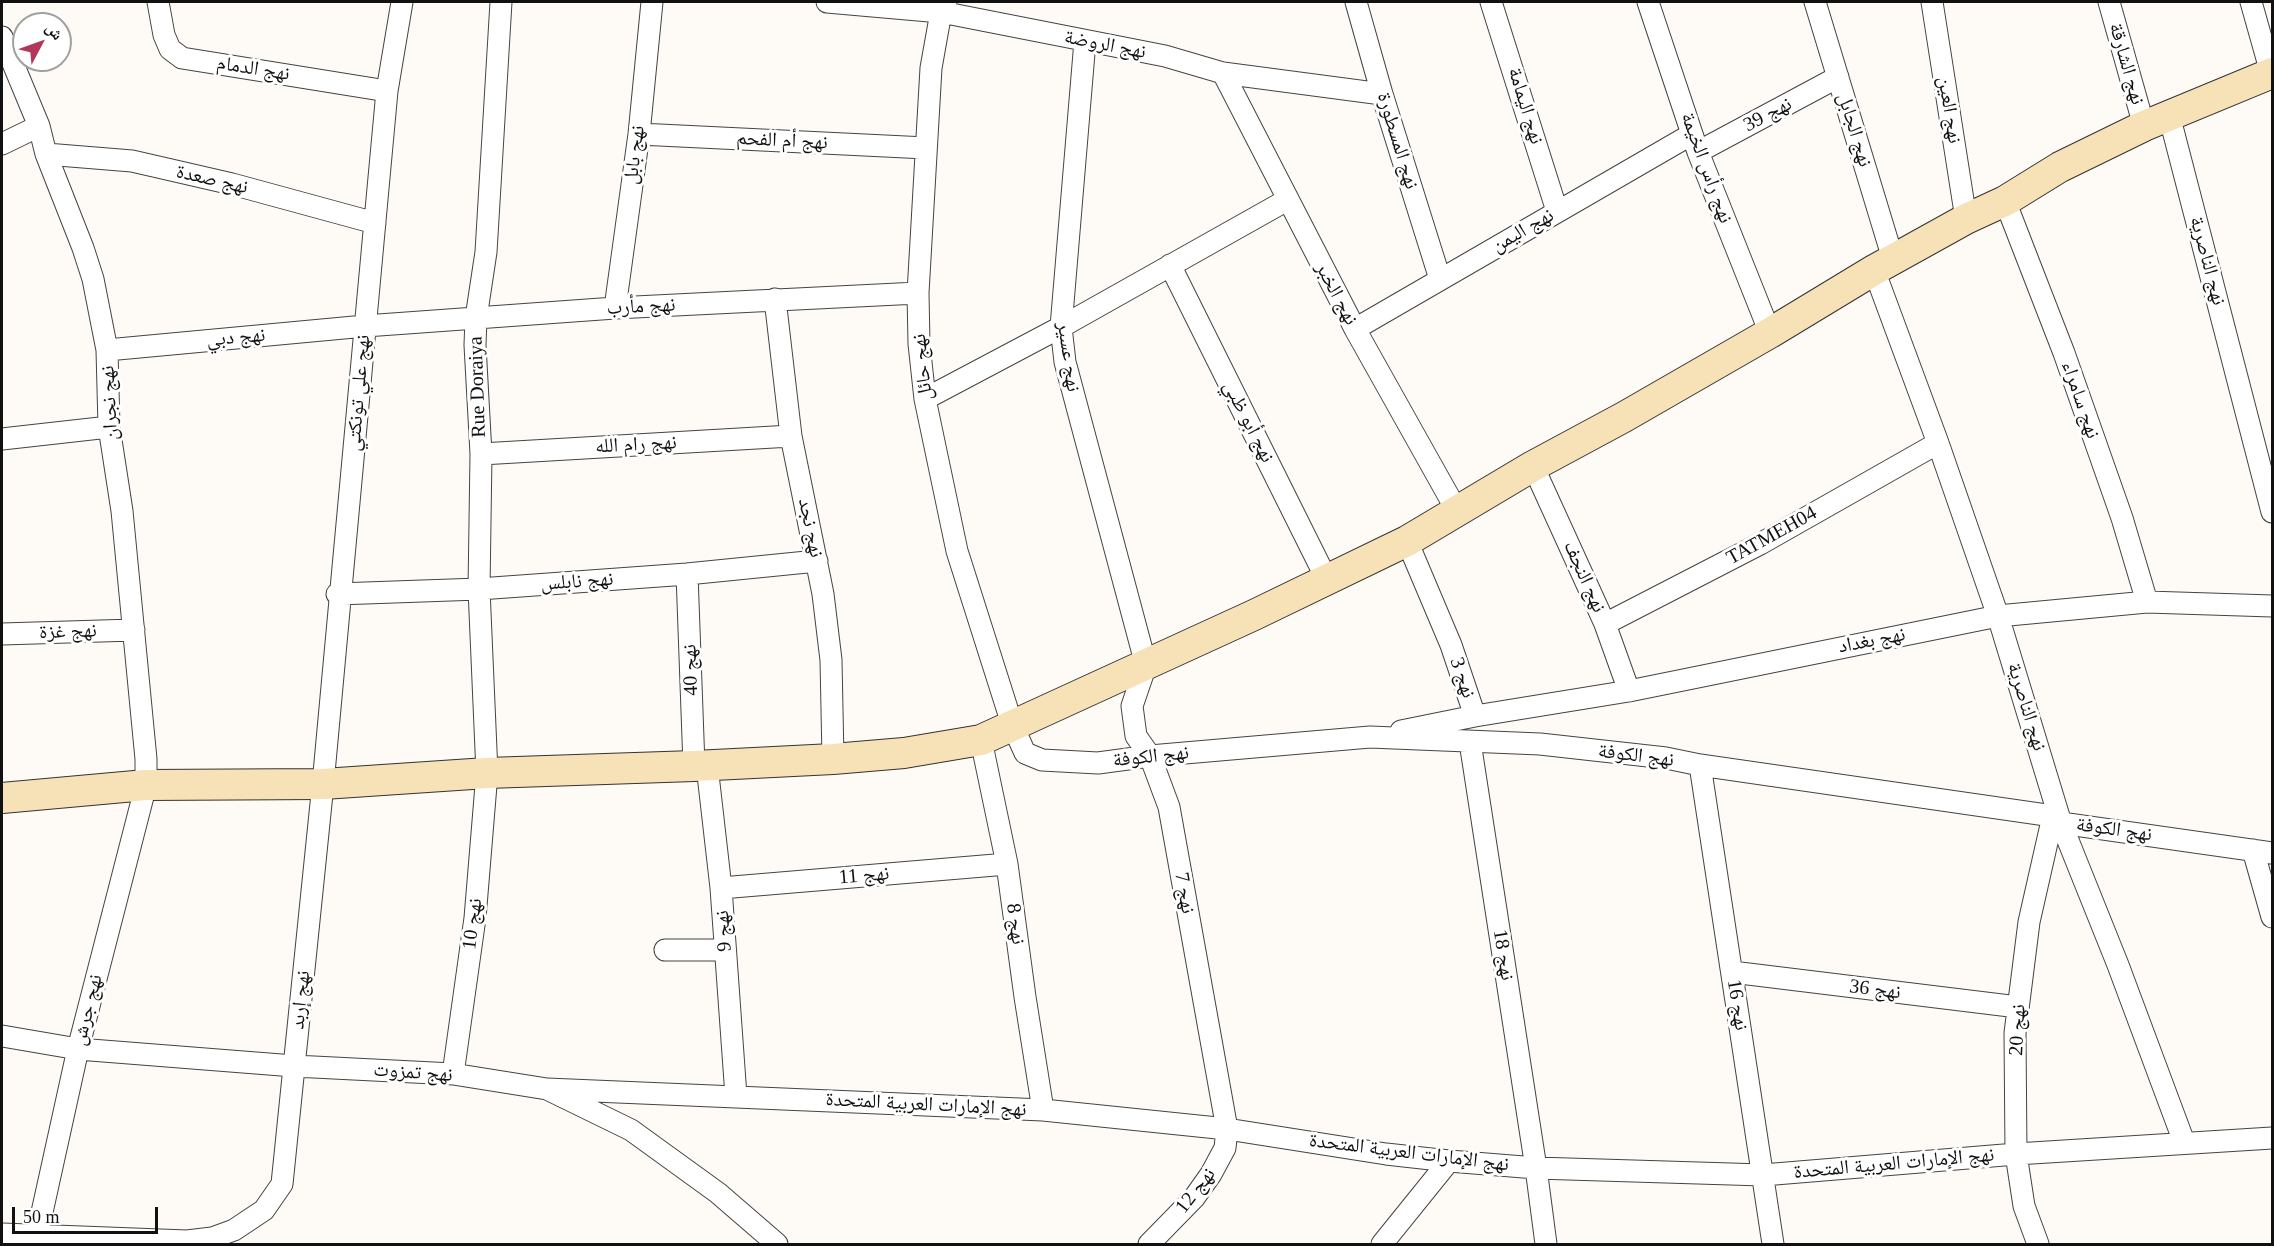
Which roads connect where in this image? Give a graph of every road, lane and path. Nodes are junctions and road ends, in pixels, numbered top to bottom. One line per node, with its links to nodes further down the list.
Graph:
1 (158, 2): 19 (street, نهج الدمام)
2 (402, 2): 19 (street, نهج علي تونكتي)
3 (501, 2): 39 (street, Rue Doraiya)
4 (652, 2): 23 (street, نهج بابل)
5 (827, 2): 13 (street, نهج الروضة)
6 (1356, 2): 20 (street, نهج المسطورة)
7 (1491, 2): 30 (street, نهج اليمامة)
8 (1648, 2): 24 (street, نهج رأس الخيمة)
9 (1815, 2): 18 (street, نهج الجابل)
10 (1932, 2): 31 (street, نهج العين)
11 (2109, 2): 21 (street, نهج الشارقة)
12 (2251, 2): 17 (street)
13 (944, 7): 15 (street, نهج الروضة); 26 (street, نهج حائل)
14 (2, 37): 22 (street, نهج نجران)
15 (1085, 40): 16 (street, نهج الروضة); 41 (street, نهج عسير)
16 (1223, 73): 20 (street, نهج الروضة); 28 (street, نهج الخبر)
17 (2272, 73): 21 (main road)
18 (1838, 77): 24 (street, نهج 39); 33 (street, نهج الجابل)
19 (387, 91): 32 (street, نهج علي تونكتي)
20 (1382, 94): 35 (street, نهج المسطورة)
21 (2156, 121): 29 (main road); 53 (street, نهج الناصرية)
22 (39, 126): 25 (street); 27 (street, نهج نجران)
23 (639, 134): 26 (street, نهج أم الفحم); 38 (street, نهج بابل)
24 (1695, 143): 30 (street, نهج اليمن); 43 (street, نهج رأس الخيمة)
25 (2, 144)
26 (926, 148): 36 (street, نهج حائل)
27 (46, 154): 32 (street, نهج صعدة); 44 (street, نهج نجران)
28 (1287, 200): 34 (street); 42 (street, نهج الخبر)
29 (2005, 201): 31 (main road); 60 (street, نهج سامراء)
30 (1557, 211): 35 (street, نهج اليمن)
31 (1966, 219): 33 (main road)
32 (375, 223): 40 (street, نهج علي تونكتي)
33 (1883, 264): 43 (main road); 49 (street, نهج الناصرية)
34 (1170, 265): 41 (street); 57 (street, نهج أبو ظبي)
35 (1440, 279): 42 (street, نهج اليمن)
36 (918, 293): 37 (street, نهج مأرب); 45 (street, نهج حائل)
37 (775, 299): 38 (street, نهج مأرب); 47 (street, نهج نجد)
38 (615, 308): 39 (street, نهج مأرب)
39 (476, 318): 40 (street, نهج مأرب); 50 (street, Rue Doraiya)
40 (365, 326): 44 (street, نهج دبي); 59 (street, نهج علي تونكتي)
41 (1061, 327): 45 (street); 66 (street, نهج عسير)
42 (1354, 329): 52 (street, نهج الخبر)
43 (1770, 333): 51 (main road)
44 (107, 350): 46 (street, نهج نجران)
45 (925, 399): 69 (street, نهج حائل)
46 (109, 428): 48 (street); 64 (street, نهج نجران)
47 (791, 436): 50 (street, نهج رام الله); 55 (street, نهج نجد)
48 (2, 439)
49 (1938, 443): 62 (street, نهج الناصرية); 63 (street, TATMEH04)
50 (482, 454): 58 (street, Rue Doraiya)
51 (1533, 466): 52 (main road); 63 (street, نهج النجف)
52 (1456, 511): 54 (main road)
53 (2272, 512)
54 (1407, 541): 57 (main road); 68 (street, نهج 3)
55 (817, 561): 56 (street, نهج نابلس); 74 (street, نهج نجد)
56 (687, 574): 58 (street, نهج نابلس); 76 (street, نهج 40)
57 (1327, 580): 66 (main road)
58 (479, 589): 59 (street, نهج نابلس); 77 (street, Rue Doraiya)
59 (339, 594): 78 (street, نهج علي تونكتي)
60 (2147, 602): 61 (street, نهج بغداد); 62 (street, نهج بغداد)
61 (2272, 606)
62 (1998, 616): 67 (street, نهج بغداد); 81 (street, نهج الناصرية)
63 (1605, 624): 67 (street, نهج النجف)
64 (134, 630): 65 (street, نهج غزة); 79 (street, نهج نجران)
65 (2, 634)
66 (1146, 665): 69 (main road); 73 (street, نهج 7)
67 (1629, 691): 68 (street, نهج بغداد)
68 (1475, 716): 70 (street, نهج 3)
69 (1012, 724): 71 (main road); 73 (street, نهج الكوفة)
70 (1370, 737): 72 (street, نهج الكوفة); 73 (street, نهج الكوفة)
71 (981, 740): 74 (main road); 83 (street, نهج 8)
72 (1470, 742): 75 (street, نهج الكوفة); 102 (street, نهج 18)
73 (1150, 756): 97 (street, نهج 7)
74 (833, 759): 76 (main road)
75 (1700, 765): 81 (street, نهج الكوفة); 88 (street, نهج 16)
76 (701, 766): 77 (main road); 84 (street, نهج 9)
77 (487, 773): 78 (main road); 93 (street, نهج 10)
78 (323, 784): 79 (main road); 92 (street, نهج إربد)
79 (146, 785): 80 (main road); 91 (street, نهج جرش)
80 (2, 798)
81 (2057, 819): 82 (street, نهج الكوفة); 89 (street, نهج 20); 99 (street, نهج الناصرية)
82 (2263, 852): 85 (street)
83 (1007, 864): 84 (street, نهج 11); 96 (street, نهج 8)
84 (721, 888): 87 (street, نهج 9)
85 (2272, 917)
86 (665, 950): 87 (street)
87 (725, 950): 95 (street, نهج 9)
88 (1732, 972): 89 (street, نهج 36); 103 (street, نهج 16)
89 (2018, 1007): 100 (street, نهج 20)
90 (2, 1036): 91 (street, نهج تمزوت)
91 (78, 1049): 92 (street, نهج تمزوت); 105 (street, نهج جرش)
92 (294, 1066): 93 (street, نهج تمزوت); 106 (street, نهج إربد)
93 (453, 1074): 94 (street, نهج تمزوت)
94 (547, 1089): 95 (street, نهج الإمارات العربية المتحدة); 107 (street, نهج تمزوت)
95 (736, 1096): 96 (street, نهج الإمارات العربية المتحدة)
96 (1043, 1110): 97 (street, نهج الإمارات العربية المتحدة)
97 (1227, 1129): 101 (street, نهج الإمارات العربية المتحدة); 108 (street, نهج 12)
98 (2272, 1138): 99 (street, نهج الإمارات العربية المتحدة)
99 (2184, 1142): 100 (street, نهج الإمارات العربية المتحدة)
100 (2016, 1154): 103 (street, نهج الإمارات العربية المتحدة); 112 (street, نهج 20)
101 (1449, 1161): 102 (street, نهج الإمارات العربية المتحدة); 109 (street)
102 (1536, 1168): 103 (street, نهج الإمارات العربية المتحدة); 110 (street, نهج 18)
103 (1763, 1175): 111 (street, نهج 16)
104 (2, 1234): 105 (street)
105 (37, 1236): 106 (street)
106 (207, 1241)
107 (777, 1245)
108 (1149, 1245)
109 (1382, 1245)
110 (1546, 1245)
111 (1773, 1245)
112 (2038, 1245)

